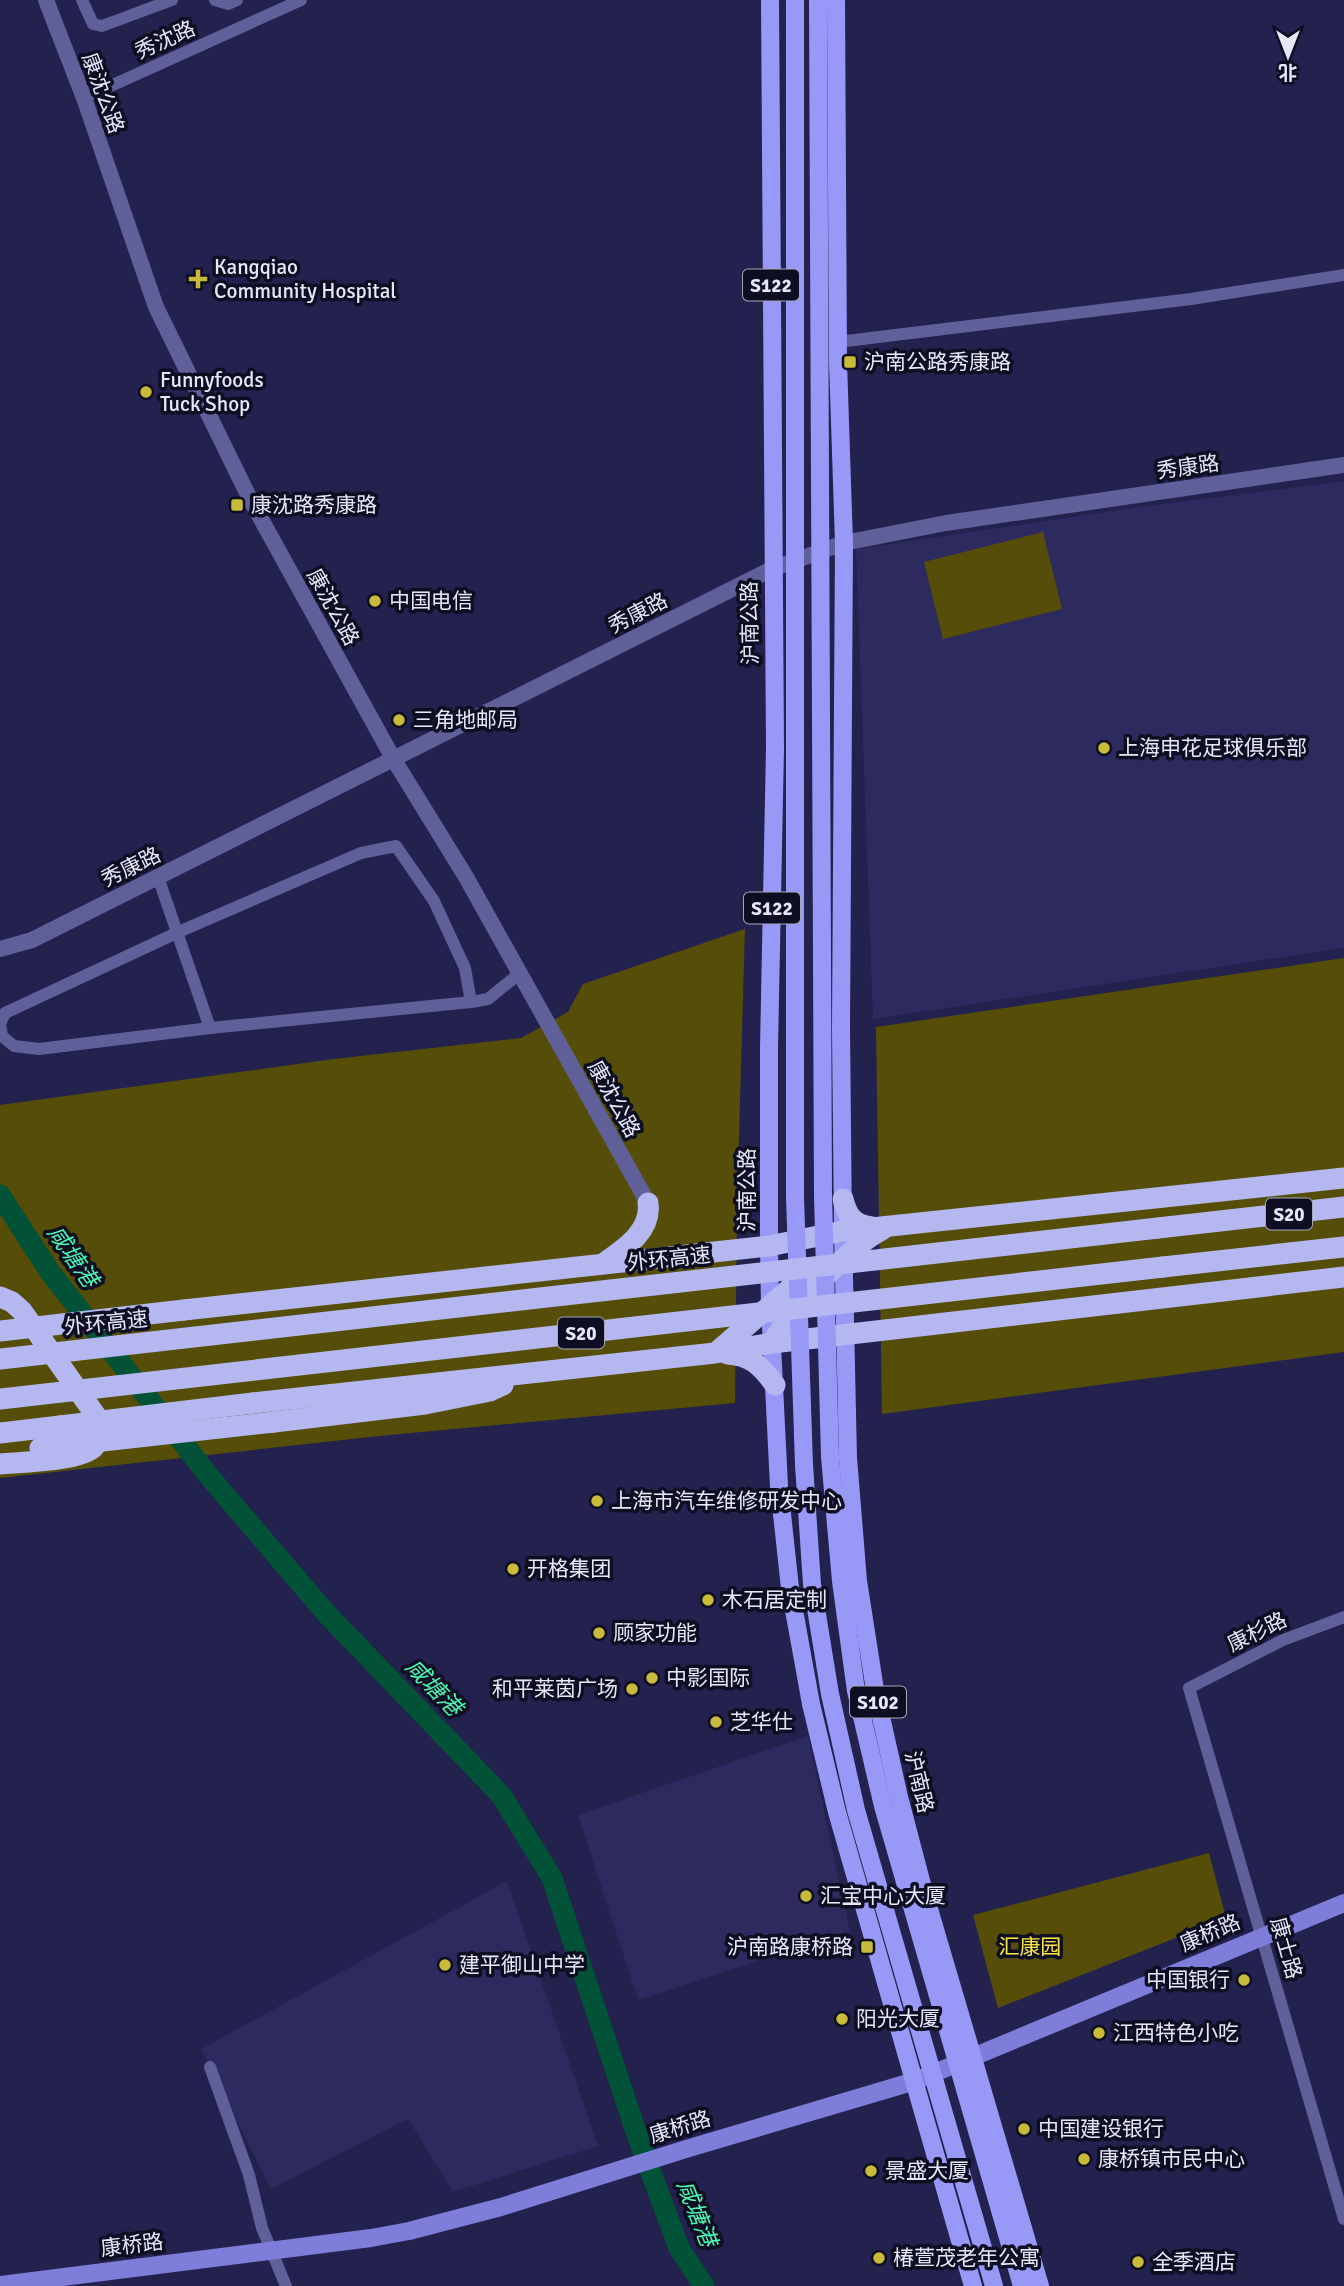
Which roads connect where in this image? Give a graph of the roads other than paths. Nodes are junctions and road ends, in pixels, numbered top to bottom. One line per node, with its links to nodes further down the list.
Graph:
1 (46, 0): 11 (street, 康沈公路)
2 (82, 0): 3 (street)
3 (172, 0)
4 (215, 0): 5 (street)
5 (237, 0)
6 (301, 0): 11 (street, 秀沈路)
7 (770, 0): 16 (main road, 沪南公路 / S122)
8 (795, 0): 60 (main road, bridge)
9 (818, 0): 61 (main road, bridge)
10 (836, 0): 13 (main road)
11 (84, 98): 17 (street, 康沈公路)
12 (1344, 275): 13 (street)
13 (838, 342): 15 (main road)
14 (1344, 465): 15 (street, 秀康路)
15 (844, 543): 16 (street, 秀康路); 25 (main road)
16 (772, 569): 17 (street, 秀康路); 30 (main road, 沪南公路 / S122)
17 (394, 760): 18 (street, 秀康路); 21 (street, 康沈公路)
18 (158, 877): 19 (street); 20 (street, 秀康路)
19 (178, 932): 22 (street); 23 (street); 23 (street)
20 (0, 949)
21 (520, 973): 22 (street); 26 (street, 康沈公路)
22 (471, 1002): 23 (street)
23 (210, 1027)
24 (1344, 1178): 28 (highway)
25 (843, 1199): 28 (highway); 29 (main road)
26 (648, 1203): 33 (highway)
27 (1344, 1207): 41 (highway, 外环高速 / S20, bridge)
28 (885, 1228): 29 (highway); 32 (highway)
29 (843, 1231): 30 (highway); 32 (main road, 沪南路 / S102); 36 (highway)
30 (769, 1246): 33 (highway); 36 (main road)
31 (1344, 1247): 44 (highway, S20, bridge)
32 (843, 1261): 38 (main road, 沪南路 / S102); 39 (highway)
33 (602, 1264): 37 (highway, bridge)
34 (1344, 1277): 38 (highway)
35 (0, 1297): 47 (highway)
36 (770, 1306): 39 (main road); 40 (highway)
37 (0, 1331)
38 (846, 1334): 39 (highway); 52 (main road, 沪南路 / S102)
39 (772, 1343): 40 (highway); 43 (main road)
40 (715, 1353): 42 (highway); 43 (highway)
41 (0, 1359)
42 (530, 1373): 45 (highway, bridge); 46 (highway, bridge)
43 (775, 1385): 54 (main road)
44 (0, 1399)
45 (0, 1433)
46 (0, 1453)
47 (0, 1464)
48 (1344, 1617): 49 (street, 康杉路)
49 (1189, 1688): 51 (street, 康士路)
50 (1344, 1903): 51 (main road, 康桥路)
51 (1262, 1936): 52 (main road, 康桥路); 55 (street, 康士路)
52 (973, 2058): 54 (main road, 康桥路); 62 (main road, 沪南路 / S102)
53 (209, 2067): 56 (street)
54 (915, 2081): 56 (main road, 康桥路); 59 (main road)
55 (1344, 2219)
56 (272, 2251): 57 (main road, 康桥路); 58 (street)
57 (0, 2285)
58 (286, 2286)
59 (973, 2286)
60 (994, 2286)
61 (1022, 2286)
62 (1040, 2286)

